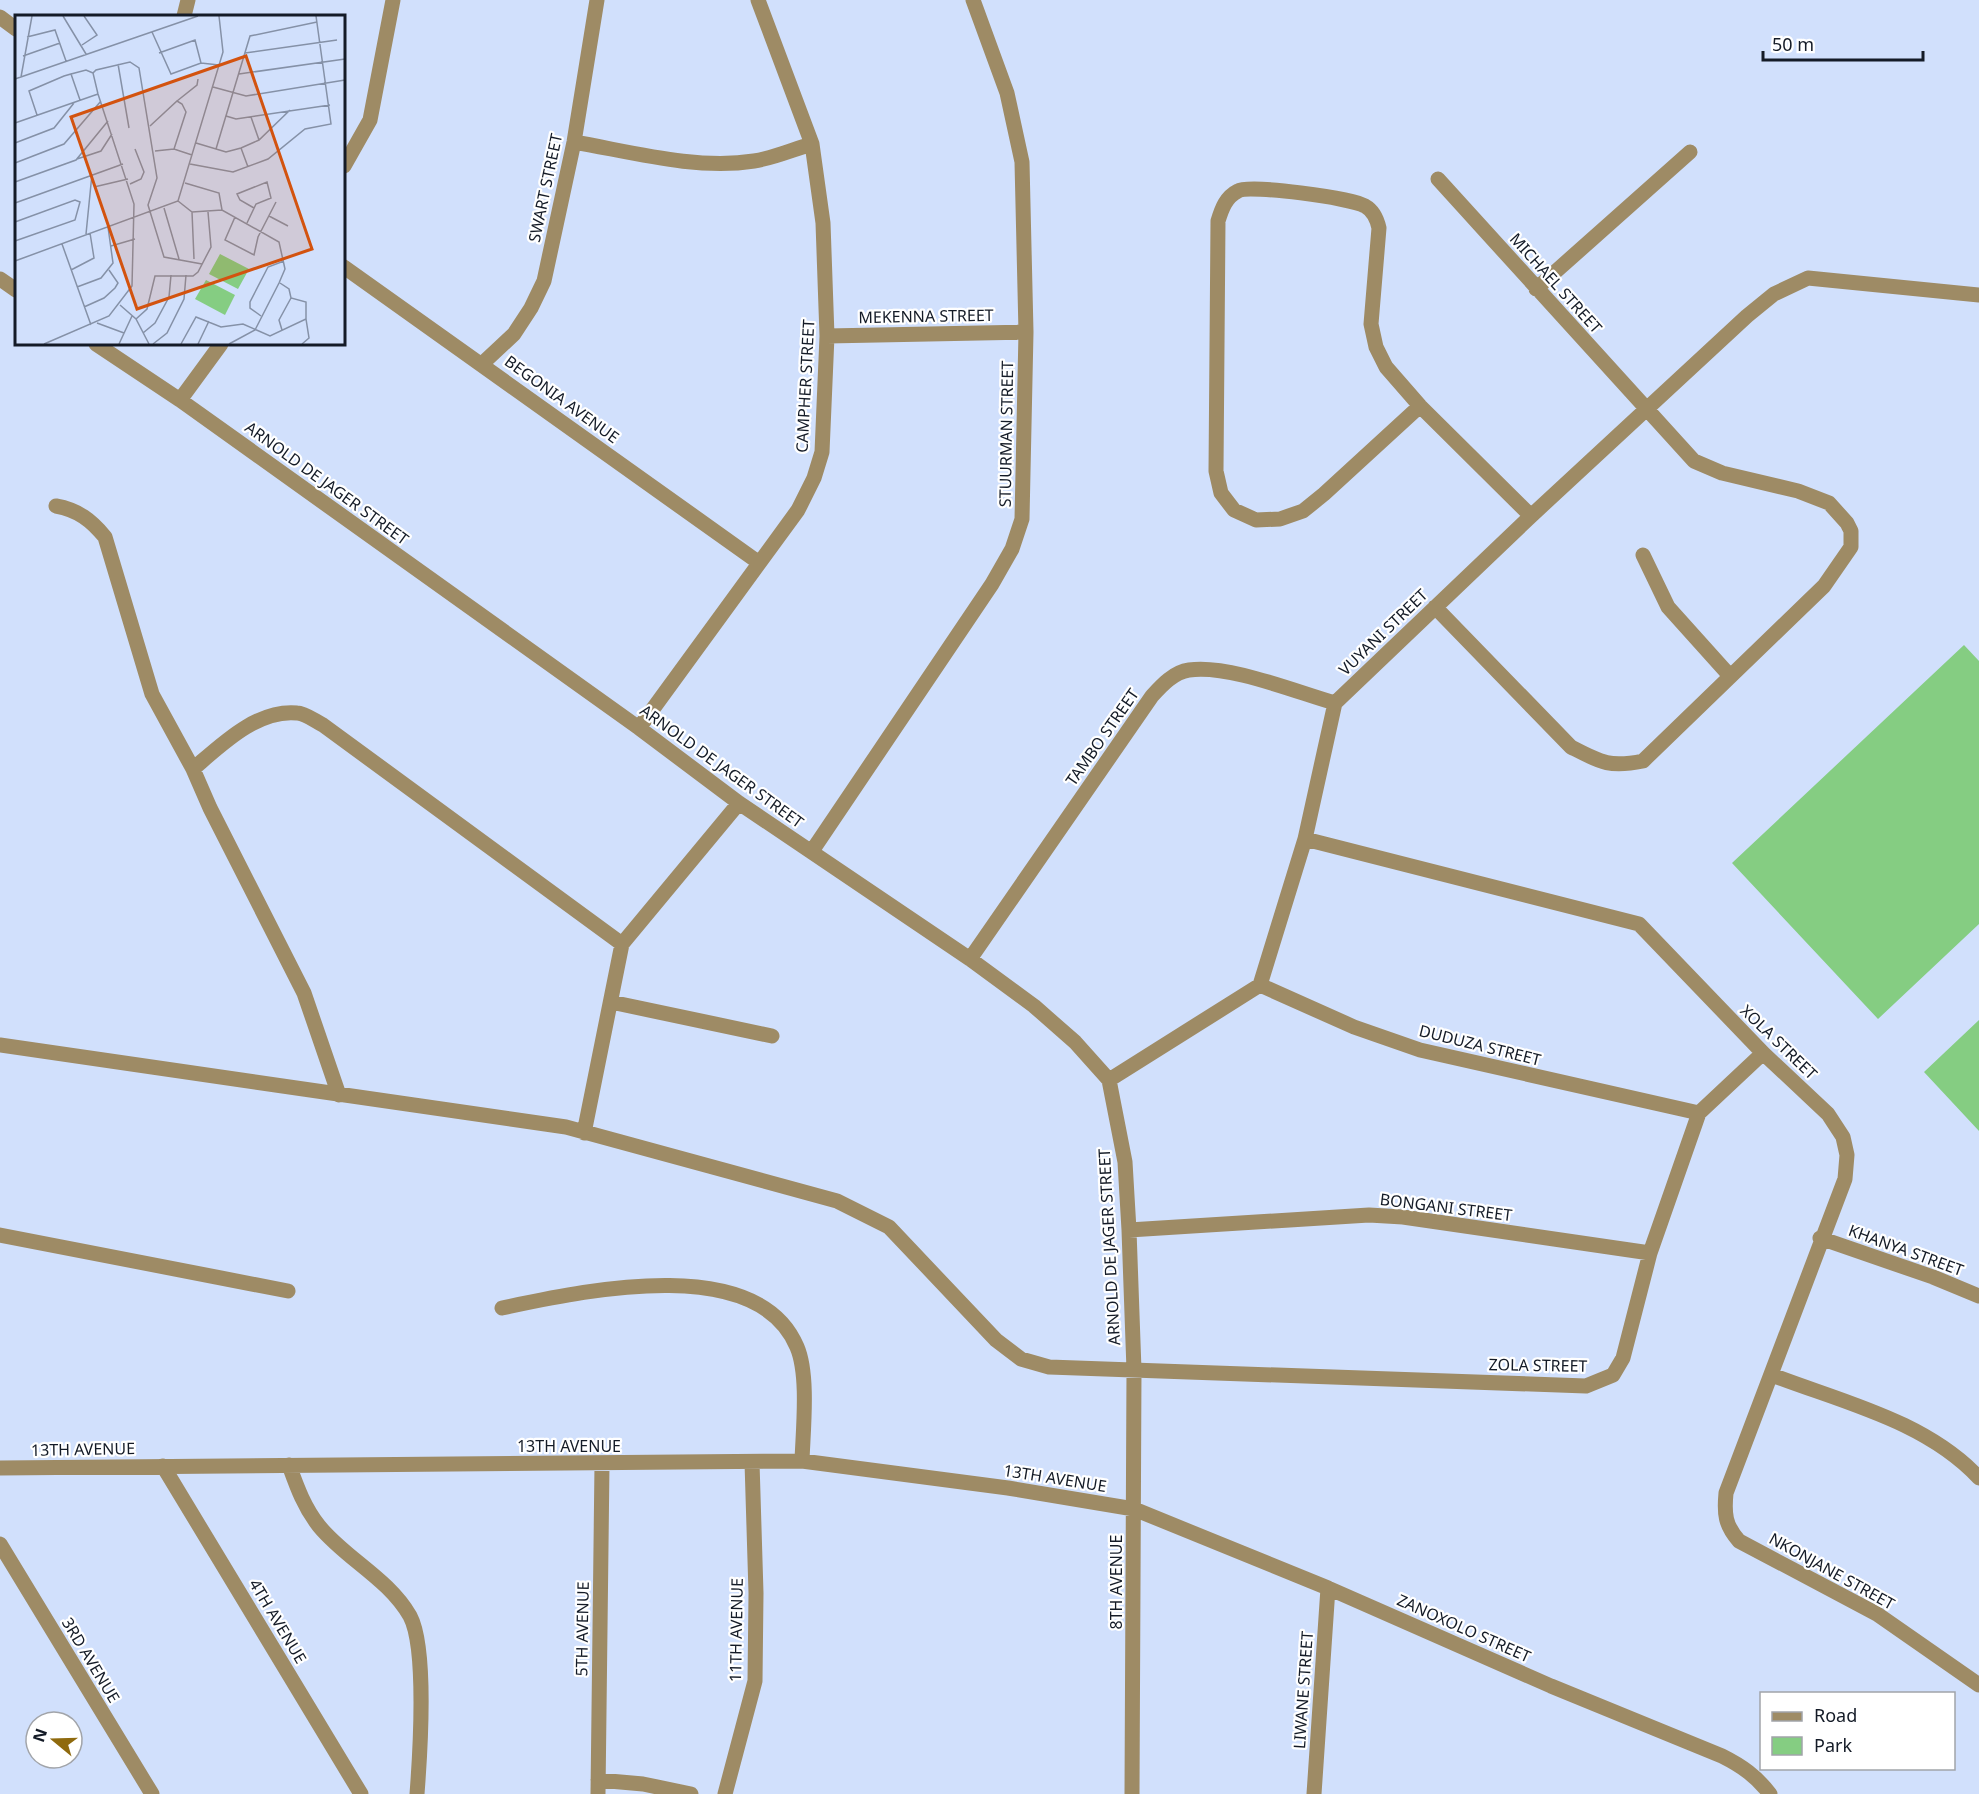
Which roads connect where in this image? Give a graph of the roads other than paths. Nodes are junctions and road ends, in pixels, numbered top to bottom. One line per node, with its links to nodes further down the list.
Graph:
1 (188, 0): 6 (street)
2 (393, 0): 12 (street)
3 (597, 0): 9 (street, SWART STREET)
4 (758, 0): 10 (street, CAMPHER STREET)
5 (973, 0): 19 (street, STUURMAN STREET)
6 (184, 15)
7 (0, 17): 8 (street)
8 (15, 28)
9 (574, 142): 10 (street); 23 (street, SWART STREET)
10 (812, 144): 20 (street, CAMPHER STREET)
11 (1690, 152): 17 (street)
12 (345, 163)
13 (1438, 179): 17 (street, MICHAEL STREET)
14 (345, 268): 23 (street, BEGONIA AVENUE)
15 (0, 279): 16 (street)
16 (15, 289)
17 (1536, 289): 26 (street, MICHAEL STREET)
18 (1979, 295): 26 (street, VUYANI STREET)
19 (1026, 332): 20 (street, MEKENNA STREET); 38 (street, STUURMAN STREET)
20 (827, 336): 30 (street, CAMPHER STREET)
21 (98, 345): 24 (street, ARNOLD DE JAGER STREET)
22 (219, 345): 24 (street)
23 (483, 363): 30 (street, BEGONIA AVENUE)
24 (180, 400): 34 (street, ARNOLD DE JAGER STREET)
25 (1420, 406): 25 (street); 28 (street)
26 (1648, 409): 28 (street, VUYANI STREET); 32 (street, MICHAEL STREET)
27 (56, 506): 35 (street)
28 (1531, 516): 31 (street, VUYANI STREET)
29 (1643, 555): 32 (street)
30 (758, 562): 34 (street, CAMPHER STREET)
31 (1435, 607): 32 (street, MICHAEL STREET); 33 (street, VUYANI STREET)
32 (1730, 676)
33 (1335, 703): 37 (street); 40 (street, TAMBO STREET)
34 (639, 728): 36 (street, ARNOLD DE JAGER STREET)
35 (193, 769): 39 (street); 47 (street)
36 (739, 803): 38 (street, ARNOLD DE JAGER STREET); 39 (street)
37 (1305, 838): 41 (street); 45 (street, XOLA STREET)
38 (812, 851): 40 (street, ARNOLD DE JAGER STREET)
39 (622, 945): 42 (street)
40 (970, 959): 46 (street, ARNOLD DE JAGER STREET)
41 (1260, 985): 46 (street); 48 (street, DUDUZA STREET)
42 (610, 1002): 43 (street); 49 (street)
43 (772, 1036)
44 (0, 1045): 47 (street, ZOLA STREET)
45 (1763, 1053): 48 (street, ZOLA STREET); 52 (street, XOLA STREET)
46 (1108, 1080): 50 (street, ARNOLD DE JAGER STREET)
47 (339, 1095): 49 (street, ZOLA STREET)
48 (1699, 1113): 53 (street, ZOLA STREET)
49 (584, 1132): 57 (street, ZOLA STREET)
50 (1129, 1230): 53 (street, BONGANI STREET); 57 (street, ARNOLD DE JAGER STREET)
51 (0, 1236): 54 (street)
52 (1820, 1238): 55 (street, KHANYA STREET); 58 (street, XOLA STREET)
53 (1650, 1253): 57 (street, ZOLA STREET)
54 (288, 1291)
55 (1979, 1296)
56 (502, 1308): 59 (street)
57 (1134, 1370): 66 (street, 8TH AVENUE)
58 (1772, 1375): 65 (street); 67 (street, XOLA STREET)
59 (802, 1461): 60 (street, 13TH AVENUE); 66 (street, 13TH AVENUE)
60 (752, 1462): 61 (street, 13TH AVENUE); 76 (street, 11TH AVENUE)
61 (602, 1464): 62 (street, 13TH AVENUE); 71 (street, 5TH AVENUE)
62 (289, 1465): 63 (street, 13TH AVENUE); 74 (street)
63 (163, 1466): 64 (street, 13TH AVENUE); 73 (street, 4TH AVENUE)
64 (0, 1468)
65 (1979, 1478)
66 (1134, 1509): 69 (street, ZANOXOLO STREET); 77 (street, 8TH AVENUE)
67 (1728, 1528): 70 (street, NKONJANE STREET)
68 (0, 1544): 72 (street, 3RD AVENUE)
69 (1329, 1588): 78 (street, LIWANE STREET); 79 (street, ZANOXOLO STREET)
70 (1979, 1685)
71 (598, 1787): 75 (street)
72 (152, 1794)
73 (361, 1794)
74 (417, 1794)
75 (691, 1794)
76 (725, 1794)
77 (1132, 1794)
78 (1314, 1794)
79 (1770, 1794)

